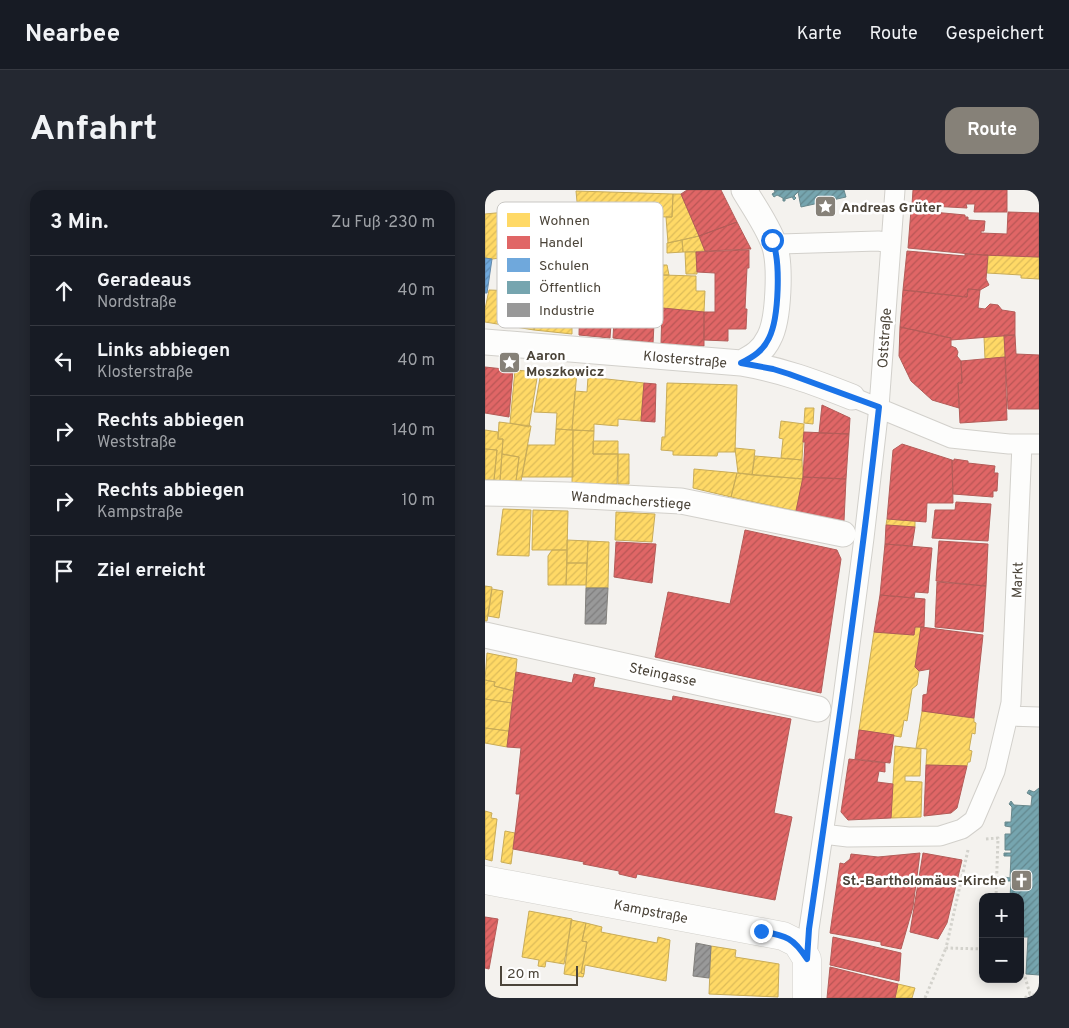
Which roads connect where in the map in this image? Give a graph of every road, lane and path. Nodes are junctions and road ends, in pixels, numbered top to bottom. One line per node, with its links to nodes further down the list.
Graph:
1 (744, 190): 4 (street)
2 (895, 190): 3 (street, Oststraße)
3 (891, 243): 4 (street); 8 (street, Oststraße)
4 (775, 246): 6 (street)
5 (485, 342): 6 (street, Klosterstraße)
6 (741, 363): 7 (street, Klosterstraße)
7 (852, 397): 8 (street, Klosterstraße)
8 (879, 407): 9 (street, Markt); 11 (street, Oststraße)
9 (1031, 444): 14 (street, Markt)
10 (485, 493): 11 (street, Wandmacherstiege)
11 (853, 536): 13 (street, Oststraße)
12 (485, 635): 13 (street, Steingasse)
13 (829, 711): 17 (street, Oststraße)
14 (1008, 716): 15 (street); 16 (street, Markt)
15 (1039, 717)
16 (974, 820): 17 (street); 18 (street, Markt)
17 (823, 834): 23 (street, Oststraße)
18 (970, 840): 20 (path); 21 (path)
19 (485, 880): 23 (street, Kampstraße)
20 (996, 893)
21 (946, 948): 22 (path); 28 (path)
22 (979, 949)
23 (807, 959): 27 (street)
24 (1024, 977): 25 (path)
25 (1030, 994): 26 (path); 29 (path)
26 (1039, 997)
27 (807, 998)
28 (925, 998)
29 (1025, 998)

